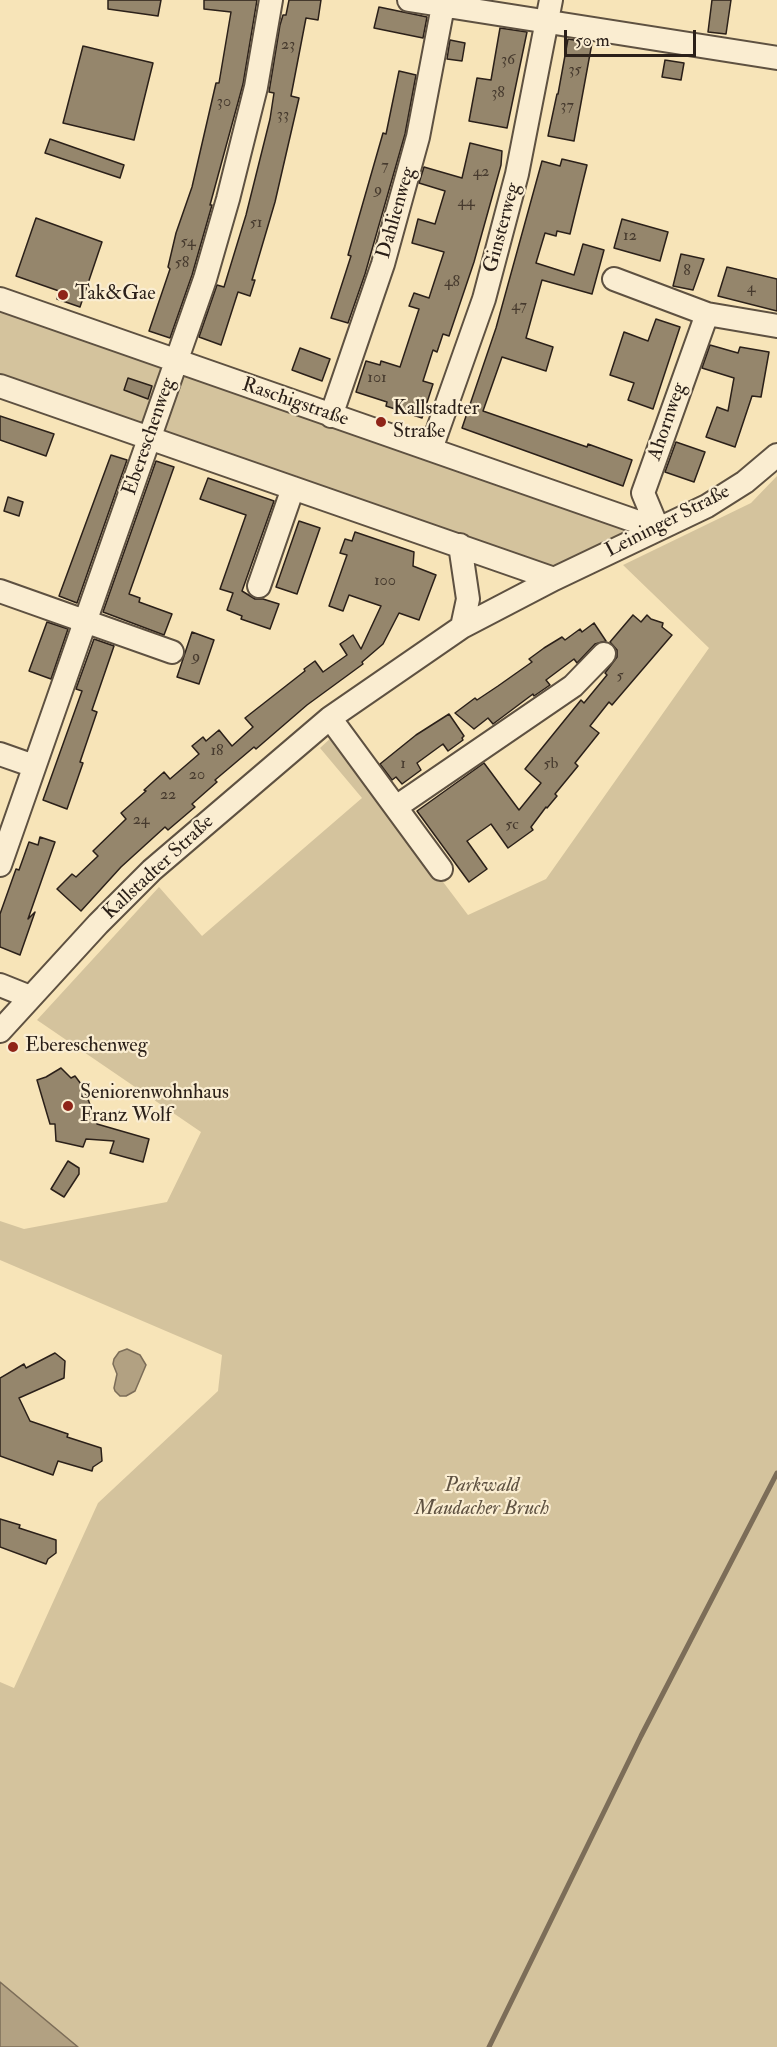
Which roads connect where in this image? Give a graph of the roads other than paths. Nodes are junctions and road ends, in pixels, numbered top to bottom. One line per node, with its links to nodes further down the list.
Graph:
1 (271, 0): 11 (street, Ebereschenweg)
2 (409, 0): 4 (street)
3 (551, 0): 5 (street, Ginsterweg)
4 (443, 6): 5 (street); 13 (street, Dahlienweg)
5 (547, 23): 6 (street); 15 (street, Ginsterweg)
6 (777, 58)
7 (614, 279): 9 (street)
8 (0, 299): 11 (street, Raschigstraße)
9 (706, 314): 10 (street); 18 (street, Ahornweg)
10 (777, 326)
11 (176, 361): 13 (street, Raschigstraße); 14 (street, Ebereschenweg)
12 (0, 386): 14 (street)
13 (331, 416): 15 (street, Raschigstraße)
14 (150, 437): 17 (street); 23 (street, Ebereschenweg)
15 (430, 449): 18 (street, Raschigstraße)
16 (777, 455): 18 (street, Leininger Straße)
17 (293, 488): 19 (street); 21 (street)
18 (658, 529): 20 (street, Leininger Straße)
19 (460, 545): 20 (street); 24 (street)
20 (554, 579): 24 (street, Kallstadter Straße)
21 (259, 586)
22 (0, 591): 23 (street)
23 (85, 621): 25 (street); 29 (street, Ebereschenweg)
24 (462, 627): 27 (street, Kallstadter Straße)
25 (172, 652)
26 (604, 654): 30 (street)
27 (330, 718): 30 (street); 34 (street, Kallstadter Straße)
28 (0, 754): 29 (street)
29 (34, 766): 31 (street, Ebereschenweg)
30 (396, 807): 32 (street)
31 (0, 865)
32 (441, 869)
33 (0, 985): 34 (street)
34 (30, 997): 35 (street, Kallstadter Straße)
35 (0, 1031)

